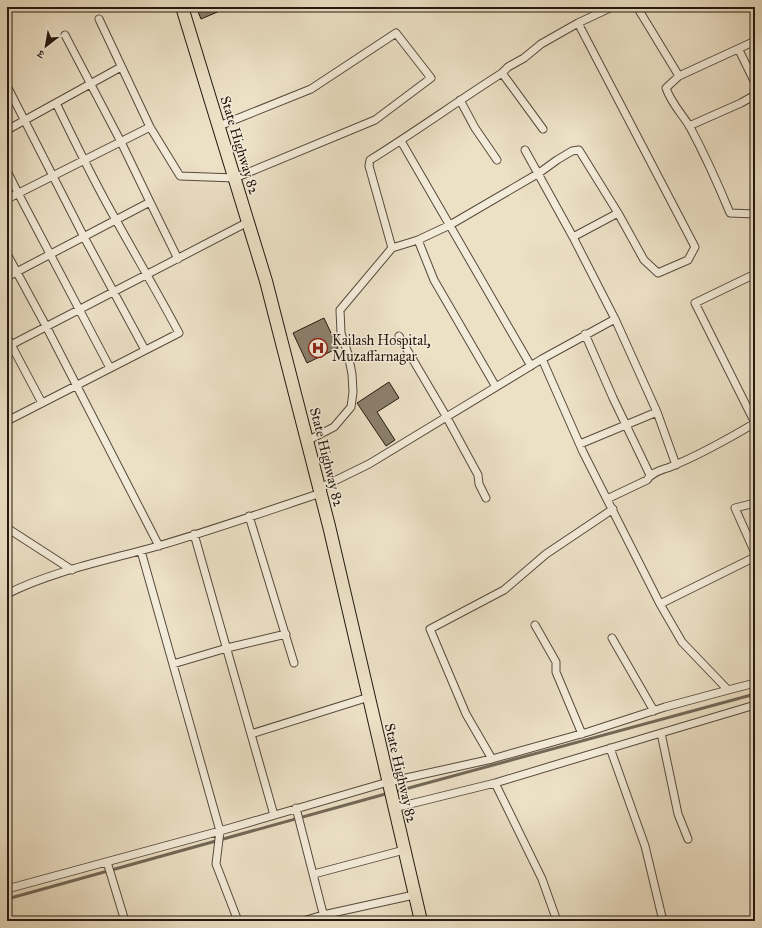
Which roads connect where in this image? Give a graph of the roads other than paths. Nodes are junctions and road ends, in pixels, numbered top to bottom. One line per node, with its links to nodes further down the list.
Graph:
1 (182, 7): 19 (main road, State Highway 82)
2 (612, 7): 5 (street)
3 (637, 7): 11 (street)
4 (98, 19): 9 (street)
5 (578, 23): 10 (street); 36 (street)
6 (65, 35): 13 (street)
7 (755, 41): 8 (street)
8 (739, 50): 11 (street); 12 (street)
9 (121, 67): 13 (street); 21 (street)
10 (502, 73): 16 (street); 22 (street)
11 (678, 76): 20 (street)
12 (755, 82)
13 (91, 84): 17 (street); 25 (street)
14 (7, 86): 18 (street)
15 (755, 95): 20 (street)
16 (460, 100): 24 (street); 28 (street)
17 (56, 103): 18 (street); 27 (street)
18 (24, 120): 23 (street); 31 (street)
19 (219, 126): 32 (main road, State Highway 82); 32 (street)
20 (689, 126): 37 (street)
21 (150, 128): 25 (street); 32 (street)
22 (543, 129)
23 (7, 130)
24 (400, 141): 40 (street); 44 (street)
25 (121, 142): 27 (street); 35 (street)
26 (526, 150): 30 (street)
27 (84, 160): 31 (street); 38 (street)
28 (497, 160)
29 (7, 170): 33 (street)
30 (539, 173): 36 (street); 40 (street); 42 (street)
31 (52, 176): 33 (street); 41 (street)
32 (234, 178): 39 (main road, State Highway 82)
33 (18, 193): 34 (street); 46 (street)
34 (7, 199)
35 (150, 202): 38 (street); 47 (street)
36 (618, 213): 42 (street)
37 (755, 214)
38 (116, 220): 41 (street); 49 (street)
39 (248, 222): 47 (street); 71 (main road, State Highway 82)
40 (450, 225): 43 (street); 62 (street)
41 (84, 237): 46 (street); 52 (street)
42 (572, 237): 54 (street)
43 (418, 240): 44 (street); 65 (street)
44 (392, 248): 71 (street)
45 (7, 254): 48 (street)
46 (50, 255): 48 (street); 53 (street)
47 (178, 259): 49 (street)
48 (17, 272): 51 (street); 55 (street)
49 (148, 274): 52 (street); 60 (street)
50 (755, 274): 73 (street)
51 (7, 277)
52 (113, 292): 53 (street); 60 (street)
53 (79, 309): 55 (street); 63 (street)
54 (615, 319): 56 (street); 67 (street)
55 (46, 326): 59 (street); 64 (street)
56 (585, 334): 61 (street); 70 (street)
57 (399, 336): 68 (street)
58 (7, 337): 59 (street)
59 (9, 346): 66 (street)
60 (145, 350): 63 (street)
61 (542, 358): 62 (street); 72 (street)
62 (531, 366): 65 (street)
63 (110, 368): 64 (street)
64 (76, 385): 66 (street); 83 (street)
65 (496, 387): 68 (street)
66 (42, 403): 69 (street)
67 (657, 412): 70 (street); 73 (street)
68 (446, 416): 75 (street); 76 (street)
69 (8, 419)
70 (625, 425): 72 (street); 74 (street)
71 (307, 440): 75 (main road, State Highway 82)
72 (580, 444): 77 (street)
73 (676, 464): 74 (street)
74 (650, 475): 77 (street)
75 (320, 490): 80 (street); 98 (main road, State Highway 82)
76 (486, 498)
77 (608, 499): 79 (street)
78 (755, 503): 85 (street)
79 (613, 509): 89 (street); 105 (street)
80 (249, 516): 82 (street); 91 (street)
81 (7, 528): 87 (street)
82 (194, 534): 83 (street); 93 (street)
83 (159, 546): 84 (street)
84 (141, 550): 87 (street); 95 (street)
85 (755, 553)
86 (755, 557): 89 (street)
87 (72, 570): 88 (street)
88 (7, 594)
89 (660, 604): 97 (street)
90 (535, 625): 103 (street)
91 (286, 634): 93 (street); 94 (street)
92 (612, 638): 100 (street)
93 (227, 648): 95 (street); 102 (street)
94 (294, 663)
95 (173, 664): 110 (street)
96 (755, 683): 97 (street)
97 (728, 690): 100 (street)
98 (368, 697): 102 (street); 107 (main road, State Highway 82)
99 (755, 705): 101 (street)
100 (654, 711): 103 (street)
101 (661, 733): 104 (street); 111 (street)
102 (251, 734): 109 (street)
103 (582, 734): 105 (street)
104 (610, 748): 106 (street); 123 (street)
105 (492, 760): 107 (street)
106 (495, 783): 107 (street); 122 (street)
107 (391, 794): 108 (street); 112 (main road, State Highway 82)
108 (297, 811): 109 (street); 114 (street)
109 (274, 815): 110 (street)
110 (220, 833): 113 (street); 119 (street)
111 (688, 839)
112 (404, 850): 114 (street); 116 (main road, State Highway 82)
113 (108, 864): 115 (street); 118 (street)
114 (314, 874): 117 (street)
115 (7, 889)
116 (414, 895): 117 (street); 121 (main road, State Highway 82)
117 (324, 918): 120 (street)
118 (125, 921)
119 (238, 921)
120 (303, 921)
121 (421, 921)
122 (557, 921)
123 (663, 921)

